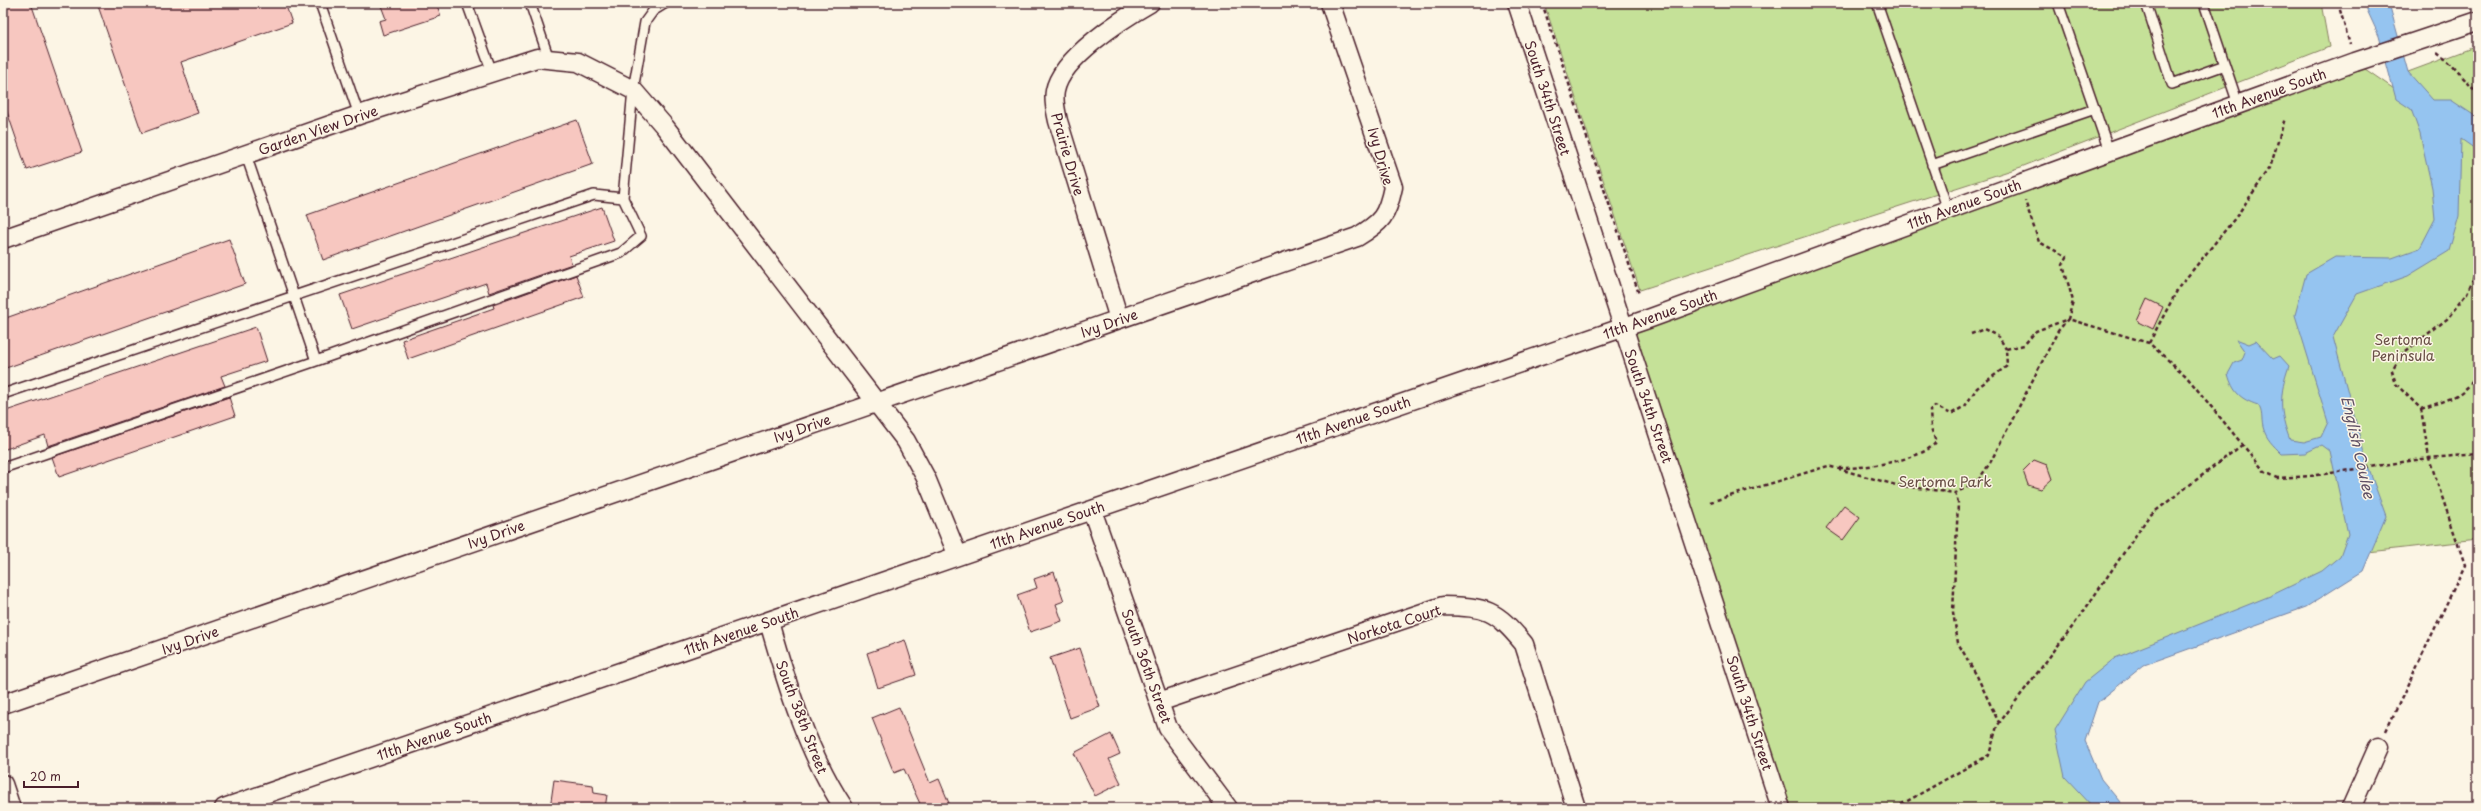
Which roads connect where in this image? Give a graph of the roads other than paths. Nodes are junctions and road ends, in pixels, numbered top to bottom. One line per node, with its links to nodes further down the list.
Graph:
1 (320, 3): 19 (lane)
2 (467, 3): 15 (lane)
3 (530, 3): 13 (lane)
4 (666, 3): 16 (lane)
5 (1150, 3): 27 (street, Prairie Drive)
6 (1330, 3): 27 (street, Ivy Drive)
7 (1517, 3): 28 (street, South 34th Street)
8 (1877, 3): 22 (lane)
9 (2058, 3): 18 (lane)
10 (2146, 3): 14 (lane)
11 (2204, 3): 14 (lane)
12 (2478, 21): 17 (street, 11th Avenue South)
13 (549, 59): 15 (street, Garden View Drive); 16 (street, Garden View Drive)
14 (2225, 66): 17 (lane)
15 (492, 72): 19 (street, Garden View Drive)
16 (633, 90): 23 (lane); 31 (street)
17 (2238, 104): 20 (street, 11th Avenue South)
18 (2095, 110): 20 (lane); 22 (lane)
19 (359, 115): 21 (street, Garden View Drive)
20 (2109, 151): 24 (street, 11th Avenue South)
21 (246, 155): 25 (street, Garden View Drive); 26 (lane)
22 (1932, 165): 24 (lane)
23 (623, 198): 26 (lane); 29 (lane)
24 (1948, 210): 28 (street, 11th Avenue South)
25 (3, 239)
26 (294, 296): 29 (lane); 30 (lane)
27 (1119, 319): 31 (street, Ivy Drive)
28 (1622, 328): 33 (street, 11th Avenue South); 45 (street, South 34th Street)
29 (316, 361): 32 (lane)
30 (3, 394)
31 (875, 403): 34 (street); 37 (street, Ivy Drive)
32 (3, 468)
33 (1092, 510): 34 (street, 11th Avenue South); 36 (street, South 36th Street)
34 (958, 556): 35 (street, 11th Avenue South)
35 (768, 622): 41 (street, 11th Avenue South); 42 (street, South 38th Street)
36 (1160, 702): 43 (street, South 36th Street); 44 (street, Norkota Court)
37 (3, 704)
38 (2378, 747): 46 (street)
39 (3, 784): 40 (street)
40 (11, 808)
41 (224, 808)
42 (844, 808)
43 (1228, 808)
44 (1576, 808)
45 (1782, 808)
46 (2351, 808)

